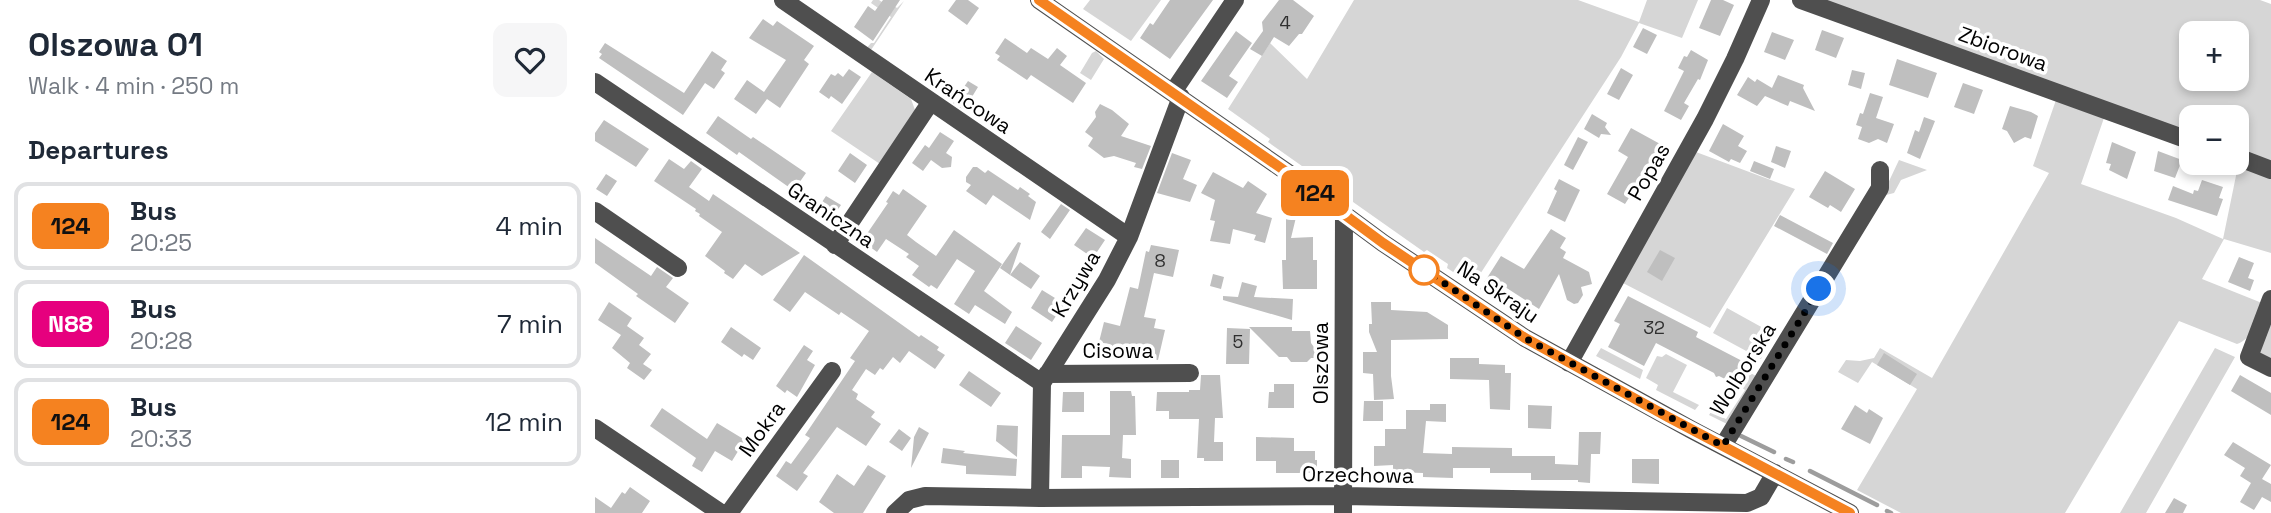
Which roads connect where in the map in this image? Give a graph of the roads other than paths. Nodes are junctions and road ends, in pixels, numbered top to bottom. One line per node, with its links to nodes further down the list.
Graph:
1 (783, 0): 8 (street, Krańcowa)
2 (1039, 0): 7 (street, Na Skraju)
3 (1235, 0): 7 (street, Krzywa)
4 (1761, 0): 19 (street, Popas)
5 (1801, 0): 9 (street, Zbiorowa)
6 (595, 82): 16 (street, Graniczna)
7 (1177, 95): 14 (street, Na Skraju); 15 (street, Krzywa)
8 (930, 103): 15 (street, Krańcowa); 16 (street)
9 (2179, 137)
10 (2249, 162): 12 (street)
11 (1881, 170): 25 (street, Wolborska)
12 (2271, 170)
13 (595, 211): 17 (street)
14 (1345, 214): 19 (street, Na Skraju); 28 (street, Olszowa)
15 (1129, 237): 23 (street, Krzywa)
16 (835, 245): 23 (street, Graniczna)
17 (678, 268)
18 (2271, 299): 20 (street)
19 (1569, 363): 25 (street, Na Skraju)
20 (2271, 368)
21 (832, 371): 30 (street, Mokra)
22 (1190, 373): 23 (street, Cisowa)
23 (1044, 378): 27 (street)
24 (595, 428): 29 (street)
25 (1723, 446): 26 (street, Na Skraju)
26 (1775, 473): 28 (street, Orzechowa); 32 (street, Na Skraju)
27 (1040, 498): 28 (street, Orzechowa); 31 (street, Orzechowa)
28 (1343, 505)
29 (720, 513)
30 (729, 513)
31 (895, 513)
32 (1850, 513)

